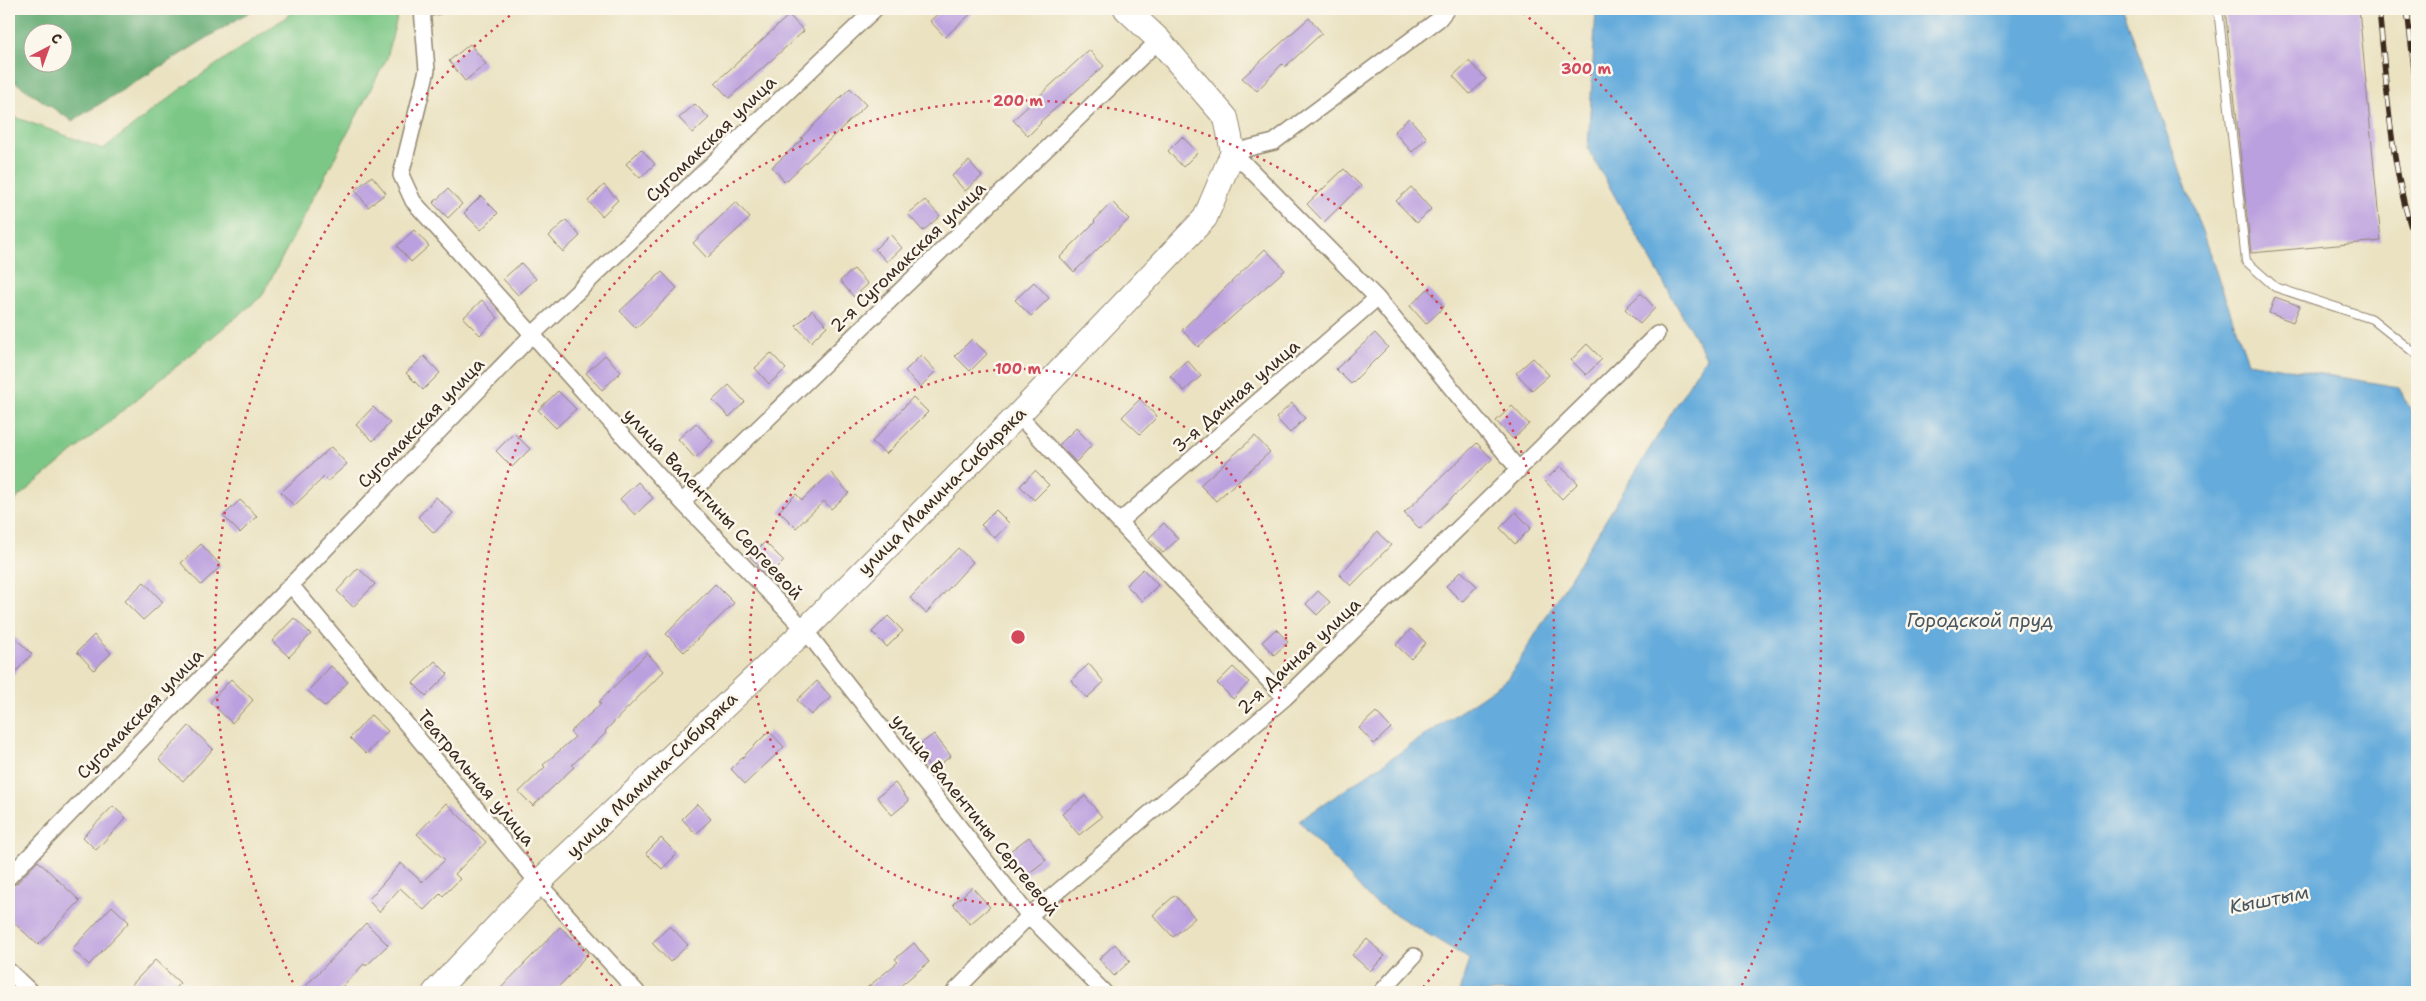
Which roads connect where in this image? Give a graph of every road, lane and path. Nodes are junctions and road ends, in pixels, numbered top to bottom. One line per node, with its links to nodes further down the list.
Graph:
1 (442, 9): 6 (lane)
2 (875, 9): 11 (street, Сугомакская улица)
3 (1126, 9): 7 (main road)
4 (1447, 9): 8 (street)
5 (2218, 9): 12 (lane)
6 (422, 12): 11 (street, улица Валентины Сергеевой)
7 (1159, 40): 8 (main road); 15 (street, 2-я Сугомакская улица)
8 (1233, 152): 9 (street); 13 (main road, улица Мамина-Сибиряка)
9 (1376, 298): 14 (street); 16 (street, 3-я Дачная улица)
10 (1657, 334): 14 (street, 2-я Дачная улица)
11 (532, 335): 15 (street, улица Валентины Сергеевой); 17 (street, Сугомакская улица)
12 (2417, 355)
13 (1018, 415): 16 (street); 18 (main road, улица Мамина-Сибиряка)
14 (1519, 470): 19 (street, 2-я Дачная улица)
15 (682, 502): 18 (street, улица Валентины Сергеевой)
16 (1119, 522): 19 (street)
17 (291, 584): 20 (street, Сугомакская улица); 21 (street, Театральная улица)
18 (804, 630): 21 (main road, улица Мамина-Сибиряка); 22 (street, улица Валентины Сергеевой)
19 (1285, 698): 22 (street, 2-я Дачная улица)
20 (9, 877)
21 (538, 883): 26 (main road, улица Мамина-Сибиряка); 27 (street, Театральная улица)
22 (1029, 916): 28 (street, 2-я Дачная улица); 29 (street, улица Валентины Сергеевой)
23 (1414, 956): 30 (street)
24 (9, 971): 25 (street)
25 (31, 992)
26 (435, 992)
27 (637, 992)
28 (954, 992)
29 (1104, 992)
30 (1381, 992)

